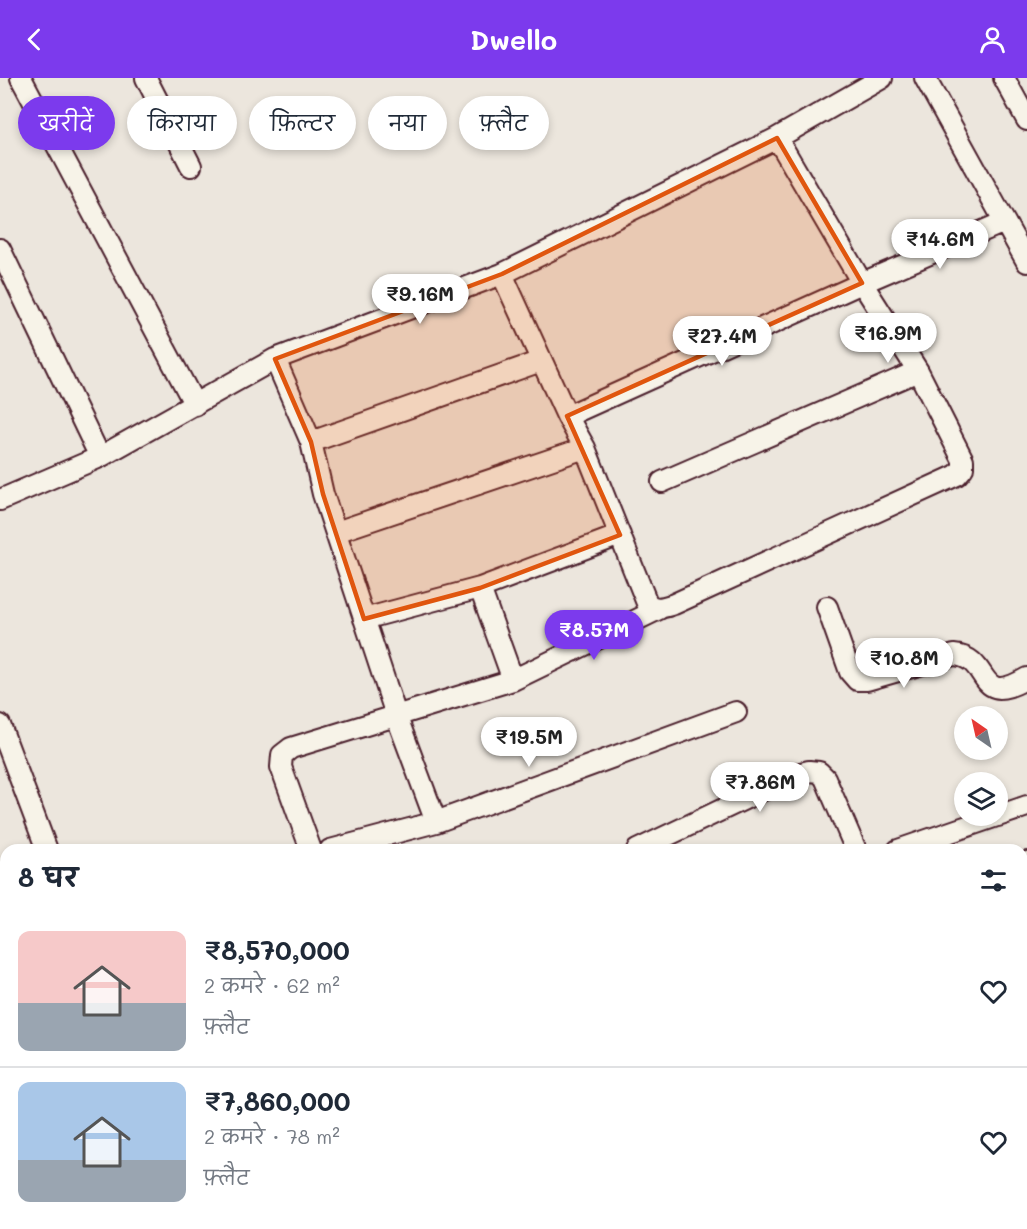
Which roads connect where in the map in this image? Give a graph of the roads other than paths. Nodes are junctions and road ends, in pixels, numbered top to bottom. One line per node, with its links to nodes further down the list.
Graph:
1 (21, 78): 17 (street)
2 (146, 78): 8 (street)
3 (882, 78): 7 (street)
4 (925, 78): 9 (street)
5 (1004, 78): 6 (street)
6 (1027, 120)
7 (777, 138): 12 (street); 13 (street)
8 (191, 166)
9 (1004, 222): 11 (street); 13 (street)
10 (0, 249): 21 (street)
11 (1027, 262)
12 (502, 274): 14 (street); 15 (street)
13 (862, 283): 16 (street); 18 (street)
14 (275, 359): 17 (street); 19 (street)
15 (541, 361): 18 (street); 19 (street)
16 (918, 371): 22 (street); 28 (street)
17 (195, 405): 21 (street)
18 (567, 416): 20 (street)
19 (311, 441): 24 (street)
20 (585, 448): 24 (street); 25 (street)
21 (100, 457): 23 (street)
22 (662, 482)
23 (2, 494)
24 (336, 532): 29 (street)
25 (620, 535): 26 (street); 28 (street)
26 (480, 588): 29 (street); 31 (street)
27 (827, 607): 30 (street)
28 (659, 609): 31 (street)
29 (364, 619): 33 (street)
30 (1027, 678)
31 (513, 680): 33 (street)
32 (736, 712): 37 (street)
33 (396, 715): 37 (street); 40 (street)
34 (0, 725): 39 (street)
35 (1027, 806): 36 (street)
36 (1008, 812)
37 (436, 822): 41 (street)
38 (968, 826): 44 (street)
39 (45, 844)
40 (309, 844)
41 (353, 844)
42 (650, 844): 43 (street)
43 (853, 844)
44 (915, 844)

